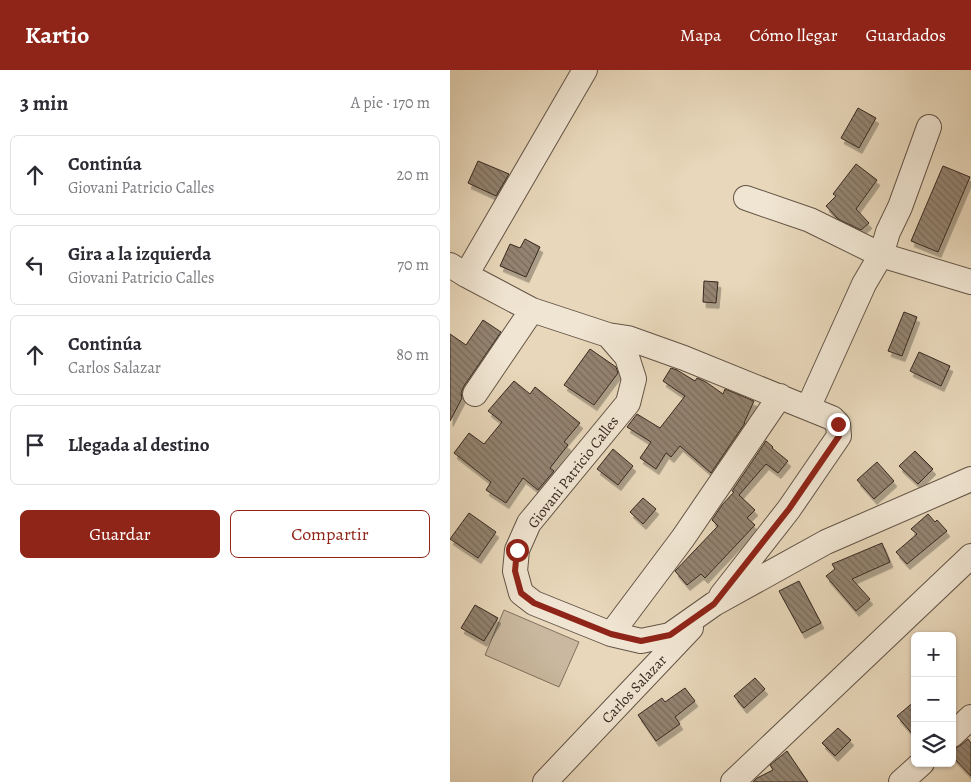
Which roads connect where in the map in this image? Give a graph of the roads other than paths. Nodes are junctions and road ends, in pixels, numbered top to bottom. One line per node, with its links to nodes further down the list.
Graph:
1 (585, 70): 5 (street)
2 (929, 128): 4 (street)
3 (746, 198): 4 (street)
4 (881, 255): 6 (street); 11 (street)
5 (458, 270): 7 (street)
6 (971, 282)
7 (532, 310): 8 (street); 9 (street)
8 (608, 335): 10 (street); 15 (street, Giovani Patricio Calles)
9 (475, 394)
10 (780, 396): 11 (street); 15 (street)
11 (808, 408): 14 (street, Carlos Salazar)
12 (971, 479): 14 (street, Giovani Patricio Calles)
13 (971, 556): 20 (street)
14 (714, 604): 15 (street, Giovani Patricio Calles); 19 (street, Carlos Salazar)
15 (611, 634)
16 (971, 717): 17 (street)
17 (956, 731)
18 (918, 767): 21 (street)
19 (545, 782)
20 (733, 782)
21 (902, 782)

